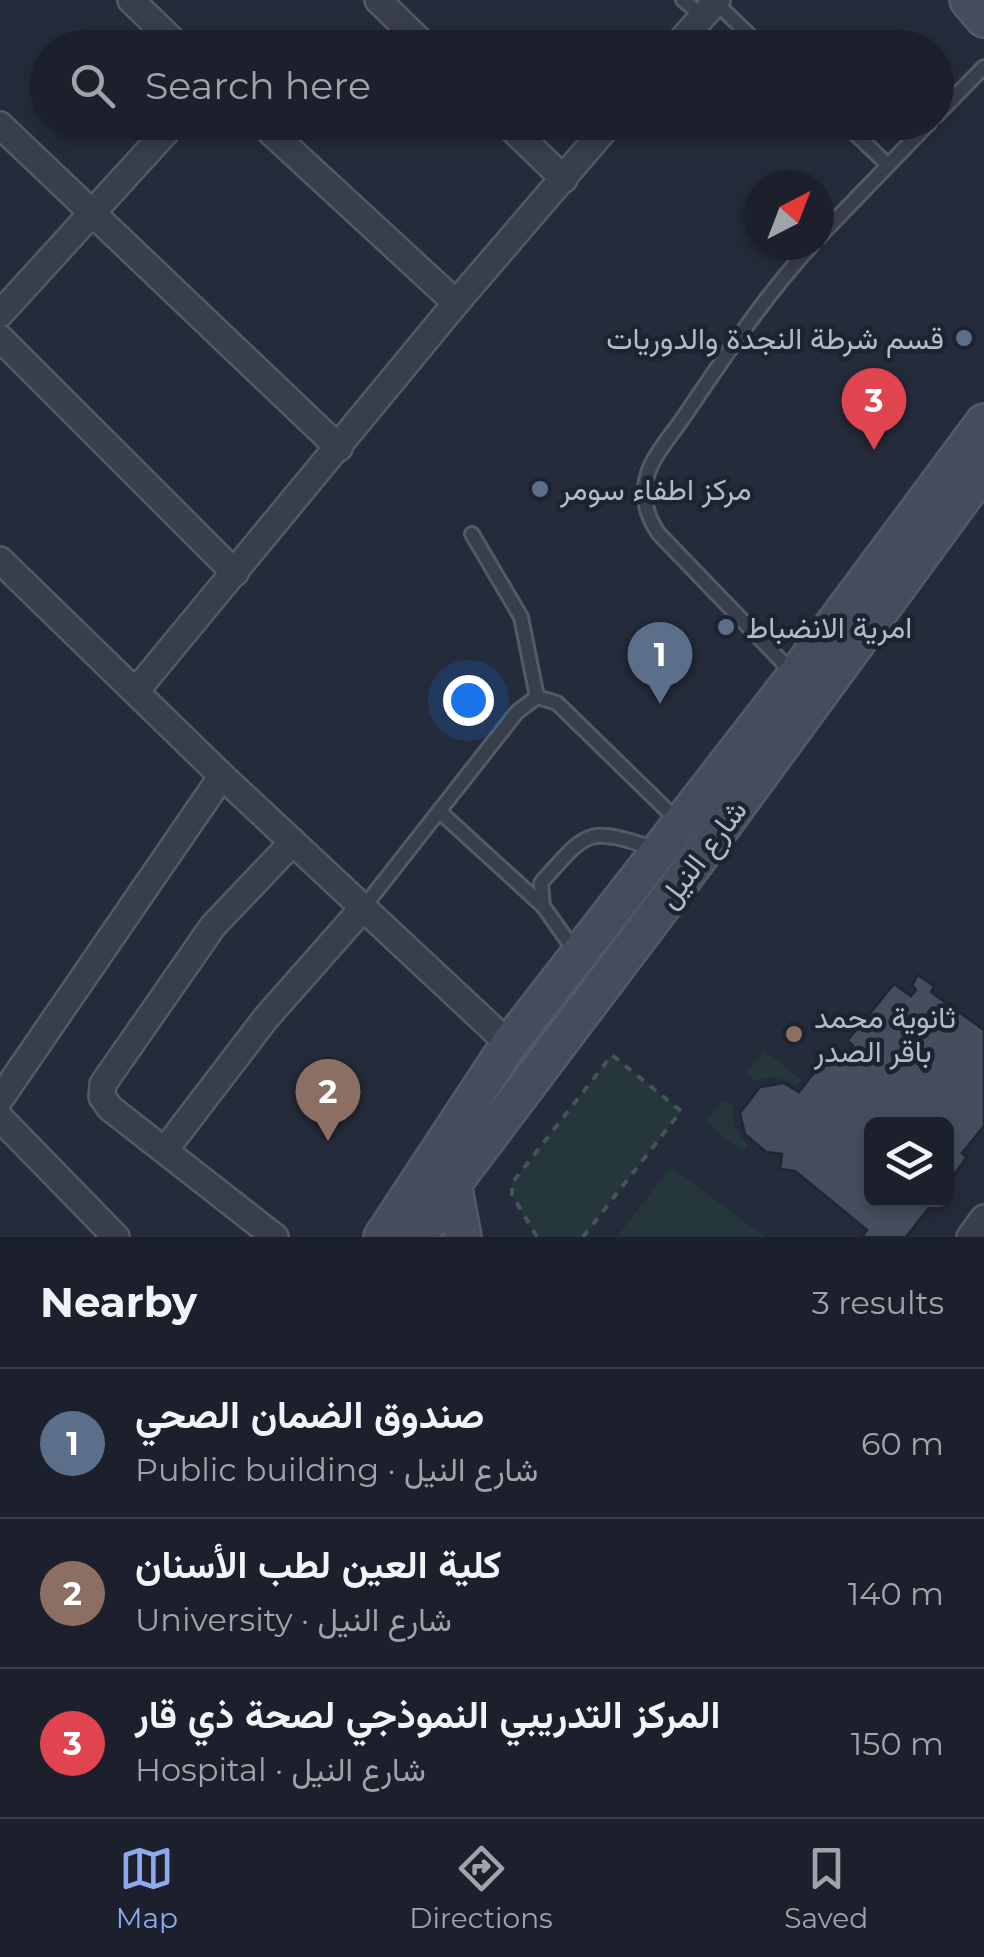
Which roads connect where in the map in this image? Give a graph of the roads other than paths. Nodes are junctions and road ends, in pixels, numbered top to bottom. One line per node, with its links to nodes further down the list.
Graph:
1 (130, 0): 6 (street)
2 (378, 0): 7 (street)
3 (968, 0): 5 (main road)
4 (704, 5): 8 (street); 9 (lane)
5 (984, 19)
6 (161, 30)
7 (409, 30)
8 (687, 30)
9 (738, 30)
10 (984, 67): 11 (lane)
11 (954, 98)
12 (0, 125): 21 (street)
13 (158, 140): 21 (street)
14 (279, 140): 24 (street)
15 (523, 140): 20 (street)
16 (597, 140): 20 (street)
17 (861, 140): 19 (lane)
18 (912, 140): 19 (lane)
19 (888, 165): 22 (lane)
20 (564, 180): 24 (street)
21 (92, 212): 25 (street); 28 (street)
22 (834, 221)
23 (799, 260): 33 (lane)
24 (456, 303): 28 (street)
25 (0, 314)
26 (0, 338): 32 (street)
27 (984, 422): 33 (main road)
28 (339, 448): 32 (street)
29 (984, 470): 40 (main road, شارع النيل)
30 (472, 534): 35 (lane)
31 (0, 560): 34 (street)
32 (235, 573): 34 (street)
33 (795, 676): 38 (main road)
34 (136, 692): 36 (street)
35 (537, 697): 37 (lane); 38 (lane)
36 (222, 776): 39 (street); 45 (street)
37 (440, 811): 41 (lane); 42 (lane)
38 (670, 836): 40 (main road); 41 (lane); 43 (main road)
39 (293, 842): 42 (street); 47 (street)
40 (708, 846): 48 (main road, شارع النيل)
41 (542, 906): 43 (lane)
42 (363, 908): 44 (street); 47 (street)
43 (578, 956): 44 (main road)
44 (508, 1044): 52 (main road)
45 (0, 1099)
46 (0, 1118): 50 (street)
47 (164, 1150): 51 (street)
48 (452, 1184): 53 (main road, شارع النيل); 54 (main road)
49 (984, 1218): 55 (street)
50 (116, 1237)
51 (275, 1237)
52 (382, 1237)
53 (418, 1237)
54 (464, 1237)
55 (970, 1237)

